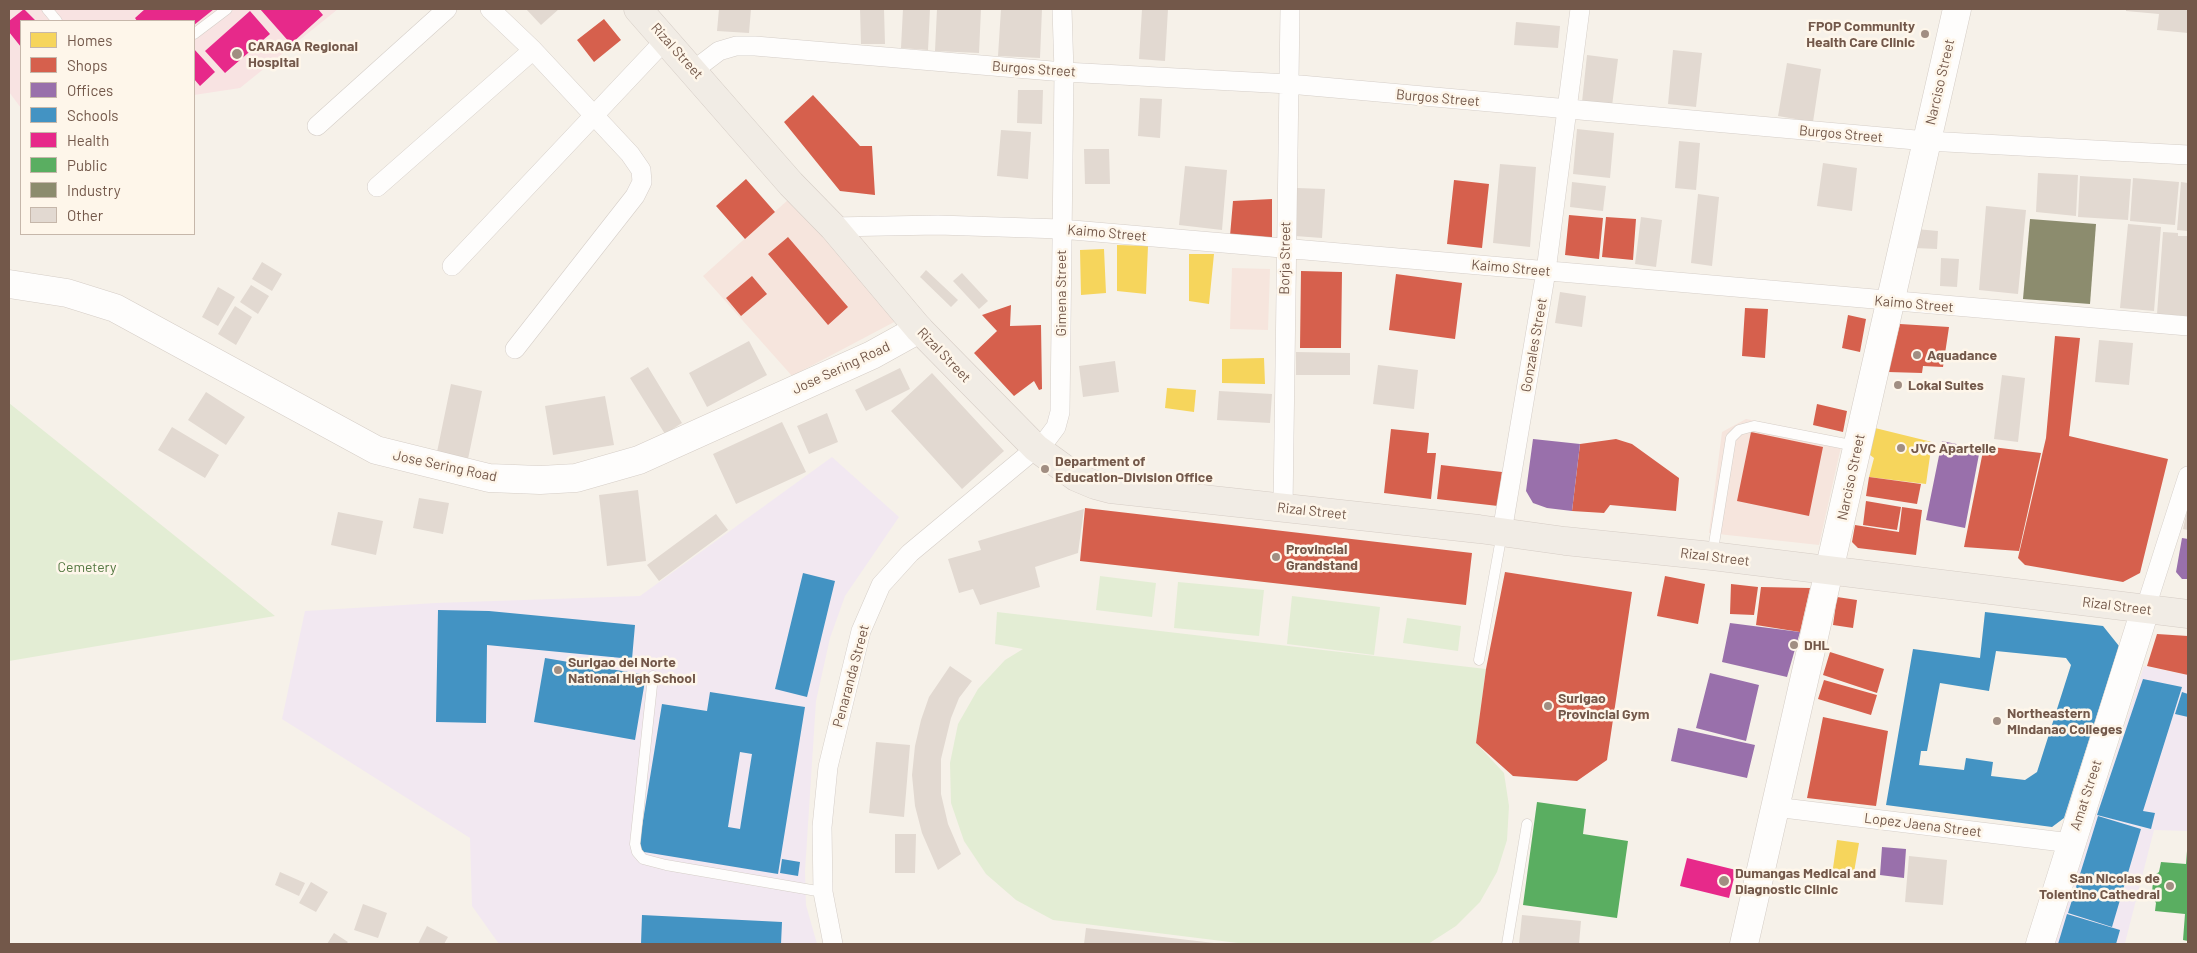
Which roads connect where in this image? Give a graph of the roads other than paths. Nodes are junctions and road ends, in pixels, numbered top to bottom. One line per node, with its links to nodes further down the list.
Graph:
1 (47, 9): 10 (lane)
2 (227, 9): 11 (lane)
3 (448, 9): 19 (street)
4 (490, 9): 13 (street)
5 (638, 9): 12 (main road, Rizal Street)
6 (1062, 9): 15 (street, Gimena Street)
7 (1290, 9): 16 (street, Borja Street)
8 (1580, 9): 17 (street, Gonzales Street)
9 (1957, 9): 20 (street, Narciso Street)
10 (56, 20)
11 (195, 33)
12 (666, 39): 14 (main road, Rizal Street); 18 (street)
13 (533, 50): 18 (street); 22 (street)
14 (694, 70): 15 (street, Burgos Street); 23 (main road, Rizal Street)
15 (1064, 72): 16 (street, Burgos Street); 24 (street, Gimena Street)
16 (1290, 84): 17 (street, Burgos Street); 25 (street, Borja Street)
17 (1566, 109): 20 (street, Burgos Street); 27 (street, Gonzales Street)
18 (595, 115): 26 (street); 32 (street)
19 (317, 126)
20 (1927, 141): 21 (street, Burgos Street); 29 (street, Narciso Street)
21 (2188, 155)
22 (377, 187)
23 (833, 227): 24 (street, Kaimo Street); 31 (main road, Rizal Street)
24 (1061, 229): 25 (street, Kaimo Street); 34 (street, Gimena Street)
25 (1285, 248): 27 (street, Kaimo Street); 36 (street, Borja Street)
26 (452, 266)
27 (1546, 271): 29 (street, Kaimo Street); 37 (street, Gonzales Street)
28 (9, 284): 31 (street, Jose Sering Road)
29 (1891, 302): 30 (street, Kaimo Street); 33 (street, Narciso Street)
30 (2188, 326)
31 (919, 329): 34 (main road, Rizal Street)
32 (515, 349)
33 (1857, 447): 38 (lane); 39 (street, Narciso Street)
34 (1036, 448): 36 (main road, Rizal Street); 47 (street, Penaranda Street)
35 (2188, 476): 40 (street, Amat Street)
36 (1283, 508): 37 (main road, Rizal Street)
37 (1502, 532): 38 (main road, Rizal Street); 42 (lane)
38 (1712, 556): 39 (main road, Rizal Street)
39 (1831, 571): 40 (main road, Rizal Street); 44 (street, Narciso Street)
40 (2145, 610): 41 (main road, Rizal Street); 46 (street, Amat Street)
41 (2188, 614)
42 (1480, 660)
43 (653, 676): 47 (lane)
44 (1775, 807): 46 (street, Lopez Jaena Street); 50 (street, Narciso Street)
45 (1527, 824): 49 (lane)
46 (2071, 843): 51 (street, Amat Street)
47 (823, 892): 48 (street, Penaranda Street)
48 (833, 944)
49 (1507, 944)
50 (1744, 944)
51 (2040, 944)

